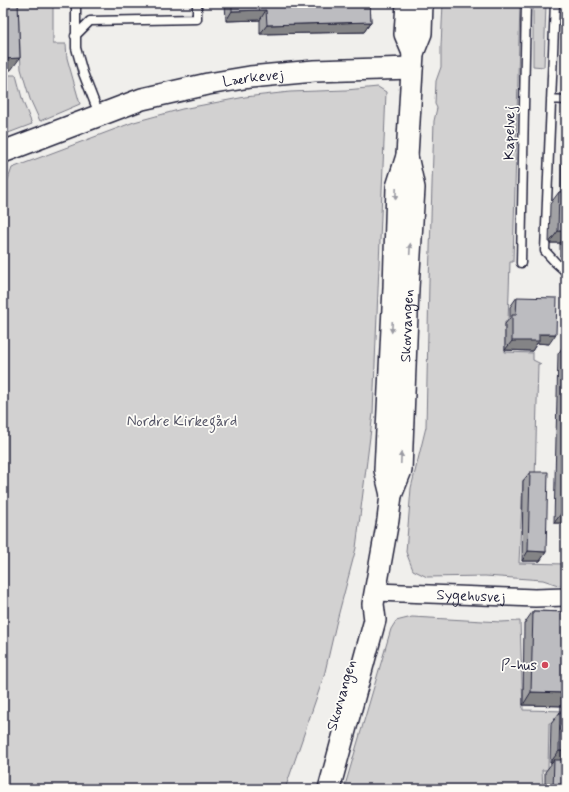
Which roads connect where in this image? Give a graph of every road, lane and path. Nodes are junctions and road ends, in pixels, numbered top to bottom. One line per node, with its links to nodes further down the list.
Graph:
1 (76, 3): 7 (lane)
2 (197, 3): 7 (lane)
3 (407, 3): 8 (street, Skovvangen)
4 (422, 3): 8 (street, Skovvangen)
5 (526, 3): 13 (lane, Kapelvej)
6 (555, 3): 9 (lane)
7 (75, 36): 11 (lane)
8 (413, 61): 11 (street, Lærkevej); 16 (street, Skovvangen)
9 (551, 99): 10 (lane); 14 (lane)
10 (566, 100)
11 (99, 115): 12 (street, Lærkevej)
12 (3, 152)
13 (521, 263)
14 (566, 272)
15 (566, 597): 16 (street, Sygehusvej)
16 (374, 598): 17 (street, Skovvangen); 18 (street, Skovvangen)
17 (315, 789)
18 (329, 789)

